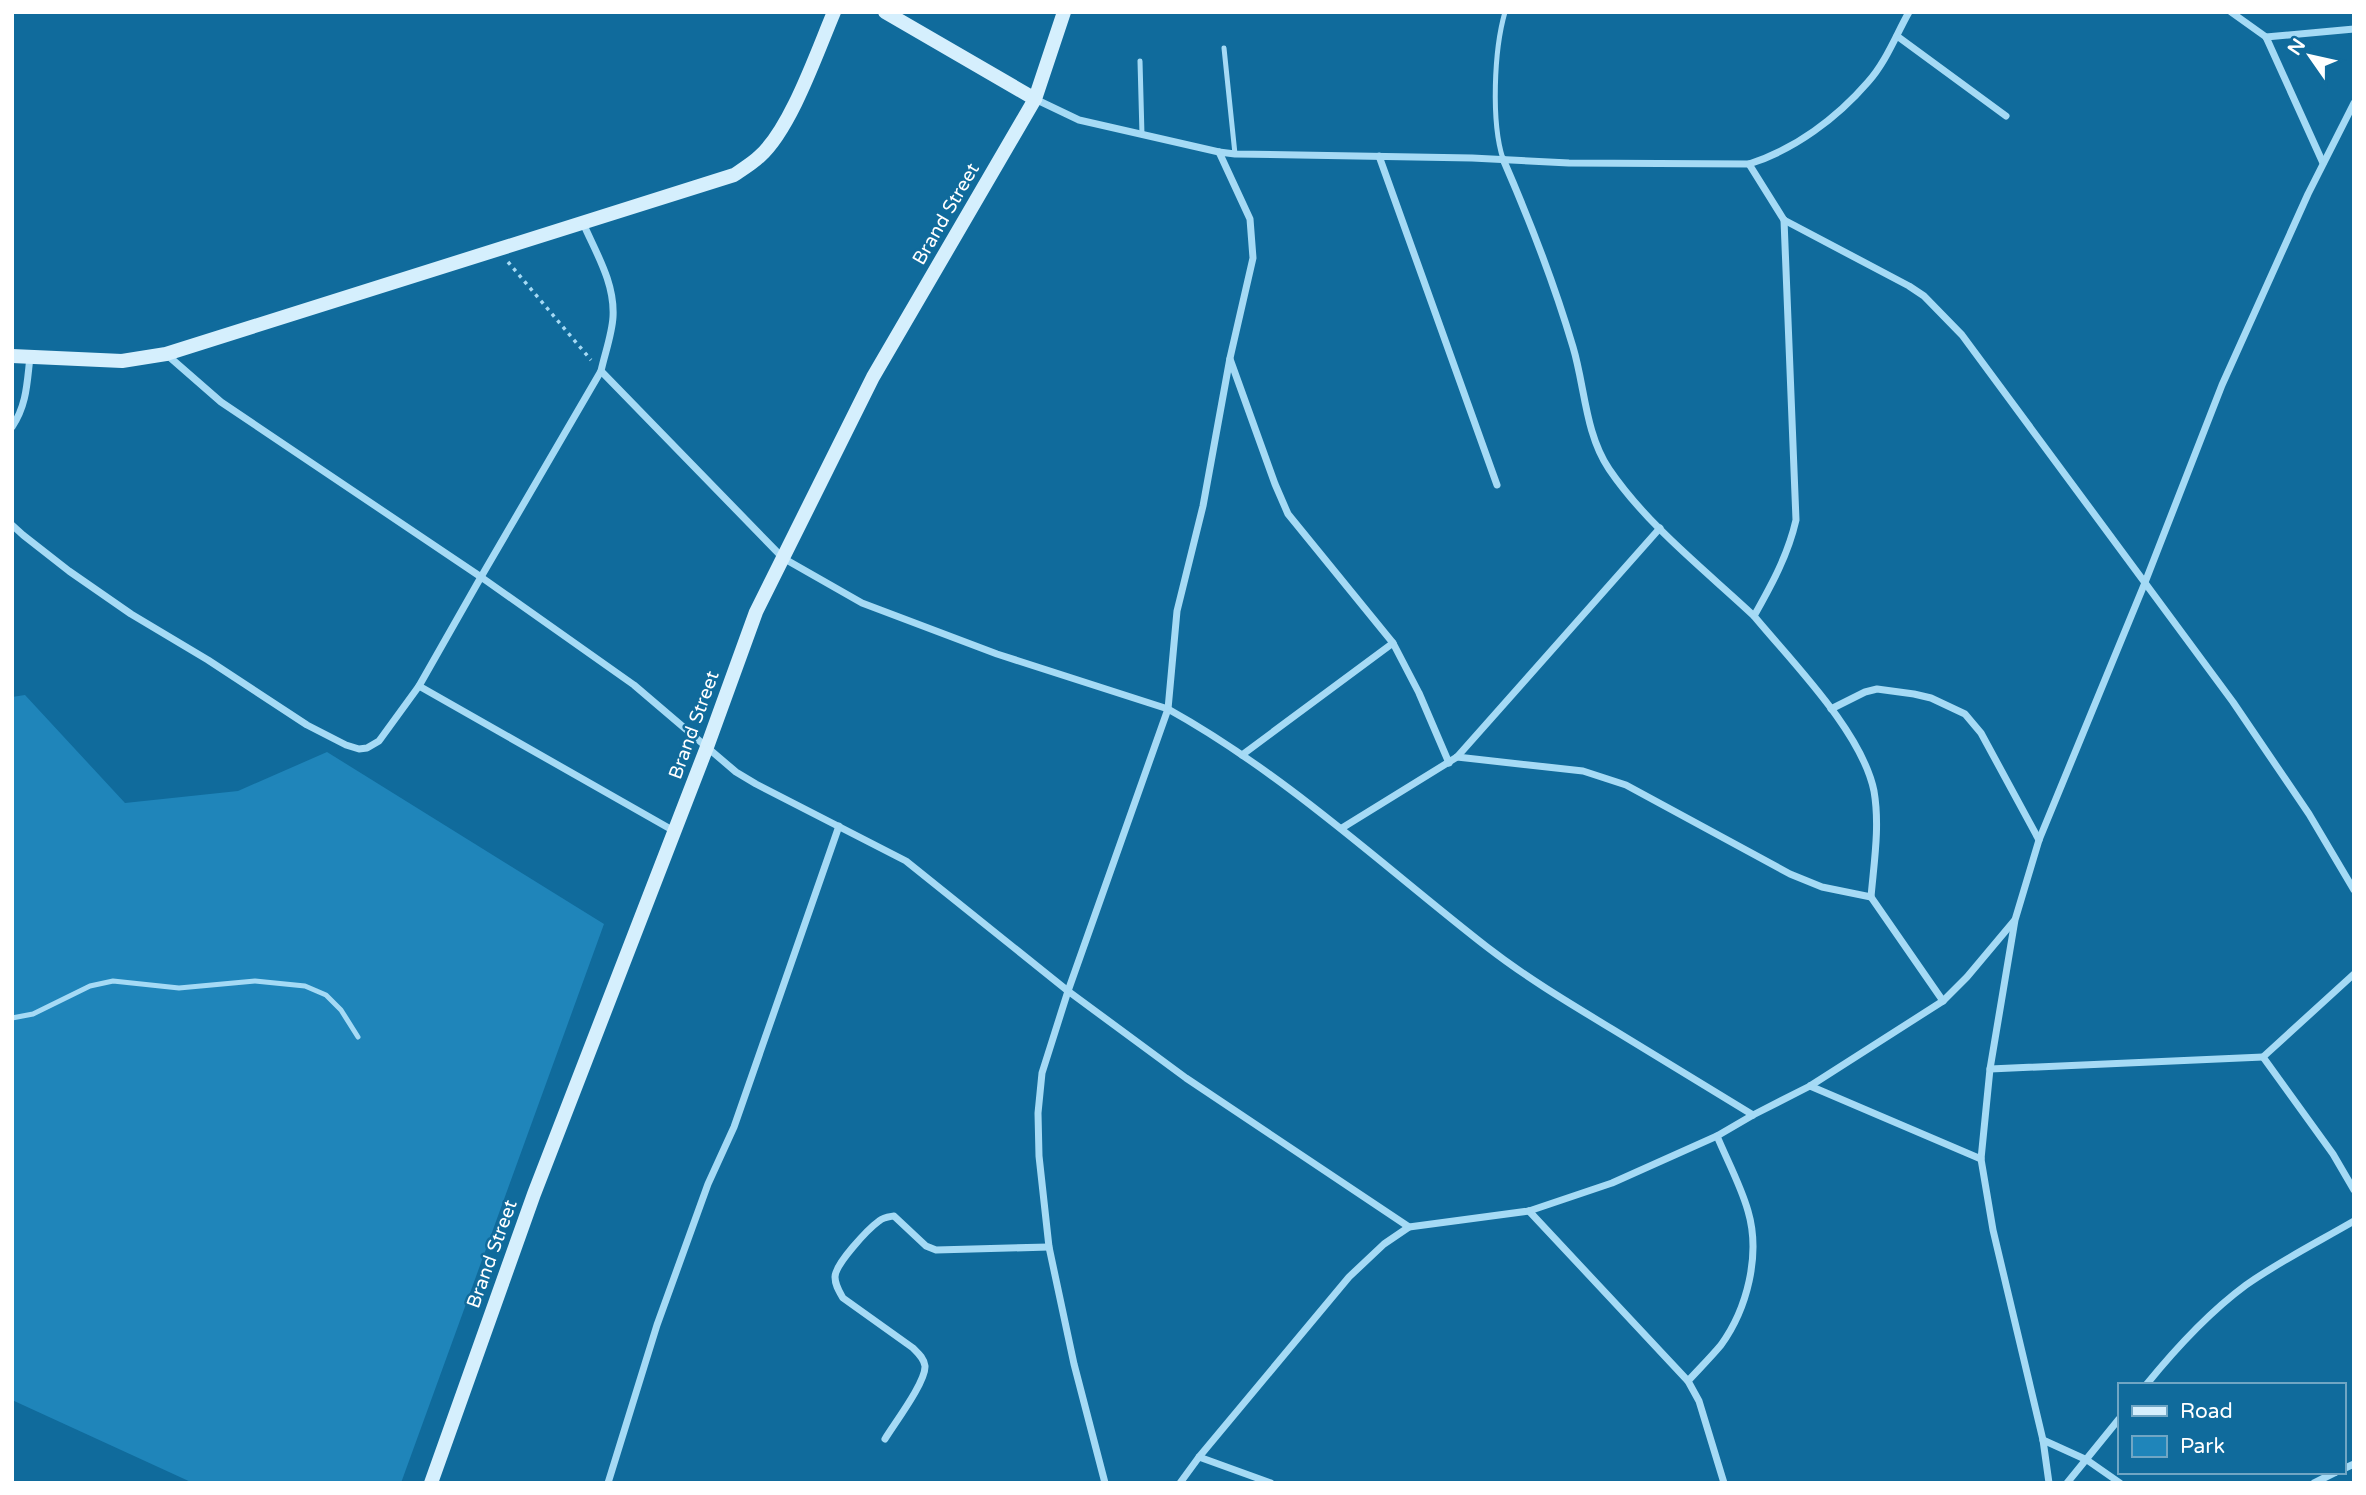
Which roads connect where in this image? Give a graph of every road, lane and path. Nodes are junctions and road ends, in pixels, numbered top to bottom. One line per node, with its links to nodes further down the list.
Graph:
1 (834, 12): 23 (street)
2 (885, 12): 12 (street)
3 (1064, 12): 12 (street, Brand Street)
4 (1504, 12): 19 (lane)
5 (1909, 12): 8 (street)
6 (2231, 12): 9 (street)
7 (2354, 29): 9 (street)
8 (1897, 36): 14 (street); 21 (street)
9 (2266, 37): 20 (street)
10 (1224, 48): 17 (lane)
11 (1140, 61): 15 (lane)
12 (1035, 99): 15 (street); 34 (street, Brand Street)
13 (2354, 103): 20 (street)
14 (2006, 116)
15 (1142, 135): 16 (street)
16 (1219, 152): 17 (street); 28 (street)
17 (1235, 154): 18 (street)
18 (1379, 156): 19 (street); 31 (street)
19 (1503, 159): 21 (street); 33 (street)
20 (2323, 163): 36 (street)
21 (1749, 164): 22 (street)
22 (1784, 220): 36 (street); 37 (street)
23 (583, 223): 24 (street); 29 (street)
24 (497, 250): 25 (street); 29 (path)
25 (166, 354): 27 (street); 35 (street)
26 (12, 356): 27 (street)
27 (30, 357): 30 (street)
28 (1230, 358): 38 (street); 40 (street)
29 (601, 370): 34 (street); 35 (street)
30 (12, 426)
31 (1497, 485)
32 (12, 525): 39 (street)
33 (1660, 528): 37 (street); 44 (street)
34 (783, 558): 40 (street); 42 (street, Brand Street)
35 (481, 577): 39 (street); 42 (street)
36 (2144, 584): 49 (street); 50 (street)
37 (1754, 616): 41 (street)
38 (1393, 643): 43 (street); 45 (street)
39 (419, 686): 48 (street)
40 (1168, 709): 43 (street); 54 (street)
41 (1830, 709): 49 (street); 51 (street)
42 (708, 747): 46 (street); 48 (street, Brand Street)
43 (1242, 755): 47 (street)
44 (1457, 757): 45 (street); 51 (street)
45 (1449, 763): 47 (street)
46 (839, 826): 54 (street); 79 (street)
47 (1342, 828): 61 (street)
48 (675, 831): 78 (street, Brand Street)
49 (2039, 840): 52 (street)
50 (2354, 890)
51 (1871, 897): 55 (street)
52 (2015, 920): 55 (street); 59 (street)
53 (2354, 974): 58 (street)
54 (1068, 991): 67 (street); 68 (street)
55 (1943, 1001): 60 (street)
56 (12, 1018): 57 (lane)
57 (358, 1037)
58 (2263, 1057): 59 (street); 64 (street)
59 (1990, 1069): 63 (street)
60 (1810, 1086): 61 (street); 63 (street)
61 (1753, 1115): 62 (street)
62 (1717, 1136): 65 (street); 69 (street)
63 (1981, 1159): 73 (street)
64 (2354, 1190)
65 (1530, 1211): 67 (street); 69 (street)
66 (2354, 1222): 70 (street)
67 (1409, 1227): 74 (street)
68 (1049, 1247): 72 (street); 80 (street)
69 (1688, 1381): 77 (street)
70 (2148, 1383)
71 (2118, 1420): 75 (street)
72 (885, 1439)
73 (2043, 1440): 75 (street); 83 (street)
74 (1199, 1457): 81 (street); 82 (street)
75 (2087, 1460): 84 (street); 85 (street)
76 (2332, 1474): 86 (street)
77 (1723, 1482)
78 (430, 1483)
79 (608, 1483)
80 (1105, 1483)
81 (1180, 1483)
82 (1271, 1483)
83 (2049, 1483)
84 (2067, 1483)
85 (2120, 1483)
86 (2314, 1483)

